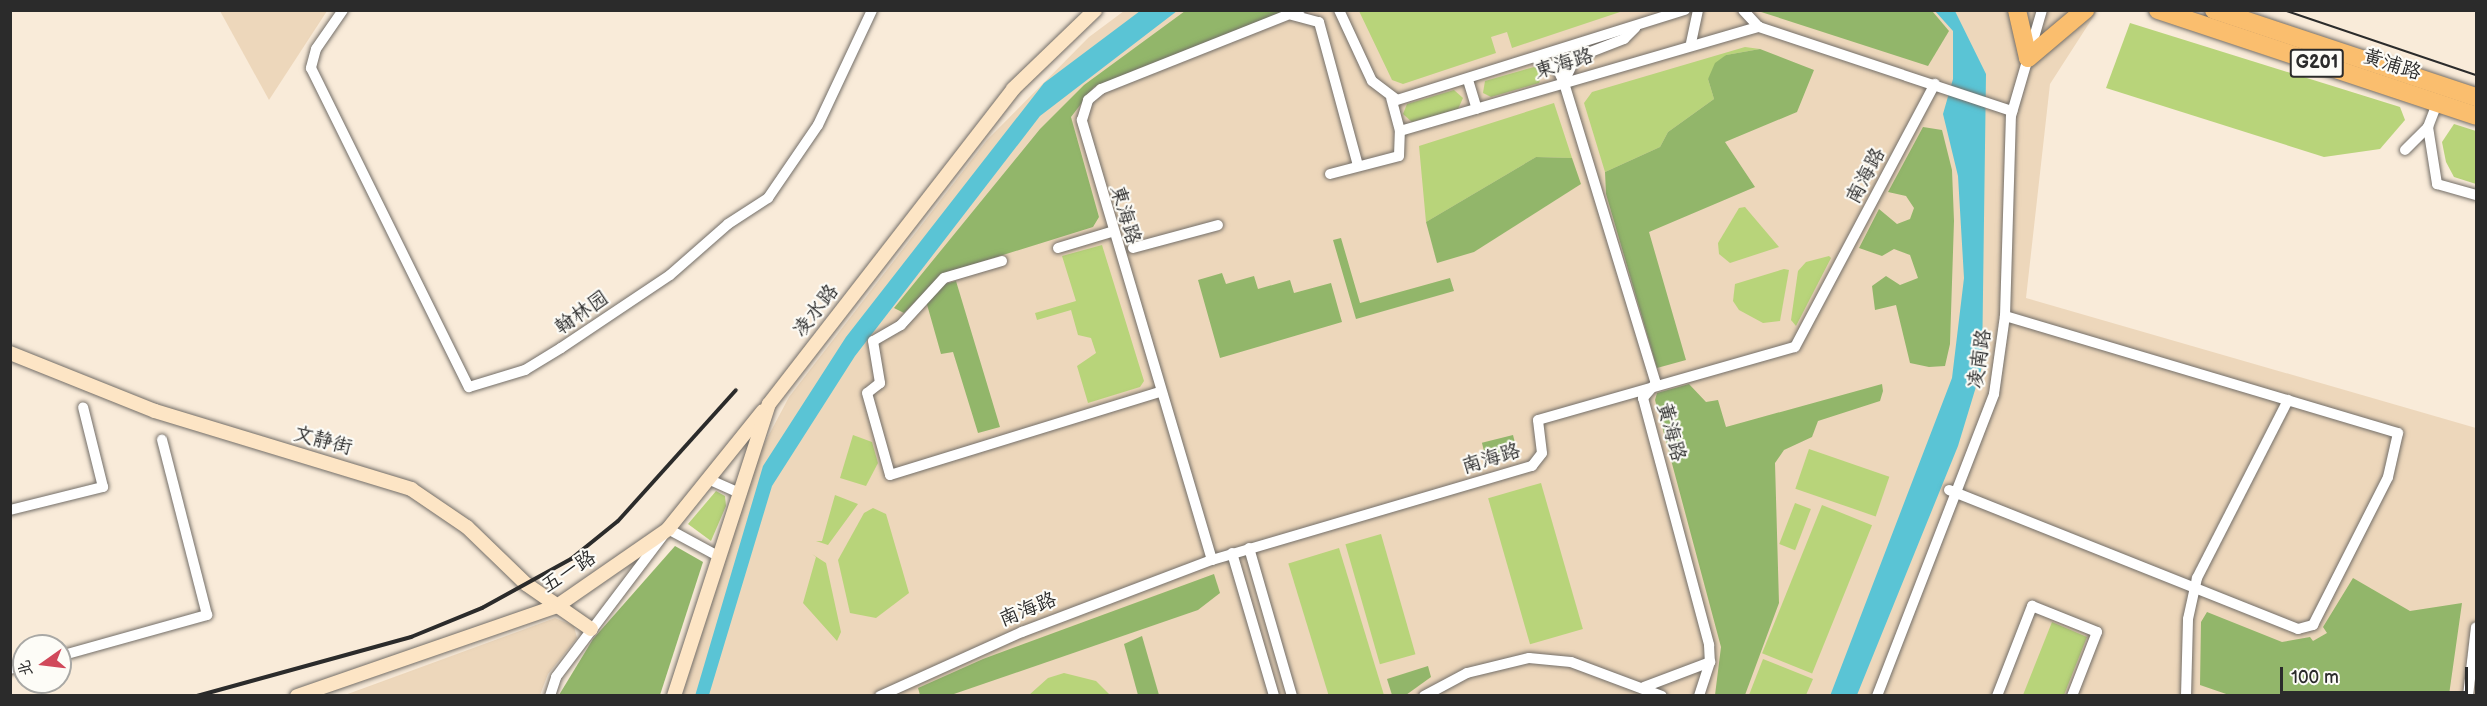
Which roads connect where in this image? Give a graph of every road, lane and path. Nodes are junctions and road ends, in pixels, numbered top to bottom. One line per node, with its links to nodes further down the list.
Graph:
1 (343, 10): 2 (street, 翰林园)
2 (872, 10)
3 (1095, 10): 45 (main road, 凌水路)
4 (1300, 10): 14 (street, 東海路)
5 (1339, 10): 24 (street)
6 (1685, 10): 15 (street, 東海路)
7 (1698, 10): 17 (street)
8 (1743, 10): 16 (street)
9 (2017, 10): 18 (highway)
10 (2042, 10): 18 (street, 凌南路)
11 (2085, 10): 18 (highway)
12 (2158, 10): 25 (highway, 黄浦路 / G201)
13 (2214, 10): 23 (highway, 黄浦路 / G201)
14 (1283, 16): 32 (street); 36 (street, 東海路)
15 (1639, 24): 19 (street, 東海路); 21 (street)
16 (1760, 27): 17 (street, 東海路); 22 (street)
17 (1691, 43): 21 (street, 東海路)
18 (2028, 58): 27 (street, 凌南路)
19 (1537, 59): 20 (street, 東海路); 21 (street)
20 (1468, 80): 24 (street, 東海路); 26 (street)
21 (1564, 83): 26 (street, 東海路); 42 (street, 黃海路)
22 (1934, 86): 27 (street); 42 (street, 南海路)
23 (2476, 97)
24 (1391, 98): 30 (street)
25 (2437, 103): 28 (highway, 黄浦路 / G201); 29 (street)
26 (1477, 109): 30 (street, 東海路)
27 (2012, 111): 40 (street, 凌南路)
28 (2476, 116)
29 (2428, 127): 31 (street); 34 (street)
30 (1400, 131): 32 (street)
31 (2405, 150)
32 (1358, 166): 33 (street)
33 (1330, 174)
34 (2476, 195)
35 (1218, 225): 38 (street)
36 (1112, 232): 37 (street); 43 (street, 東海路)
37 (1058, 248)
38 (1133, 248)
39 (1002, 261): 43 (street)
40 (2005, 316): 44 (street); 49 (street, 凌南路)
41 (10, 353): 58 (main road, 文静街)
42 (1656, 383): 53 (street, 南海路); 62 (street, 黃海路)
43 (1160, 392): 56 (street, 東海路)
44 (2288, 400): 57 (street); 57 (street)
45 (769, 404): 48 (main road, 五一路); 50 (main road, 凌水路)
46 (83, 407): 51 (street)
47 (162, 440): 61 (street)
48 (708, 479): 50 (street); 52 (main road, 五一路)
49 (1953, 492): 57 (street); 73 (street, 凌南路)
50 (739, 493): 55 (main road, 凌水路)
51 (10, 510)
52 (668, 529): 55 (street); 58 (main road, 五一路); 59 (street)
53 (1249, 548): 54 (street, 南海路); 69 (street)
54 (1232, 553): 56 (street, 南海路); 68 (street)
55 (718, 556): 66 (main road, 凌水路)
56 (1212, 560): 67 (street, 南海路)
57 (2195, 588): 76 (street)
58 (557, 606): 59 (main road, 文静街); 64 (main road, 五一路)
59 (591, 629): 65 (street)
60 (2476, 631): 77 (street)
61 (72, 653)
62 (1710, 662): 63 (street); 72 (street)
63 (1638, 686): 70 (street); 71 (street)
64 (297, 696)
65 (550, 696)
66 (674, 696)
67 (880, 696)
68 (1274, 696)
69 (1292, 696)
70 (1424, 696)
71 (1662, 696)
72 (1699, 696)
73 (1877, 696)
74 (1996, 696): 75 (street)
75 (2072, 696)
76 (2186, 696)
77 (2468, 696)

